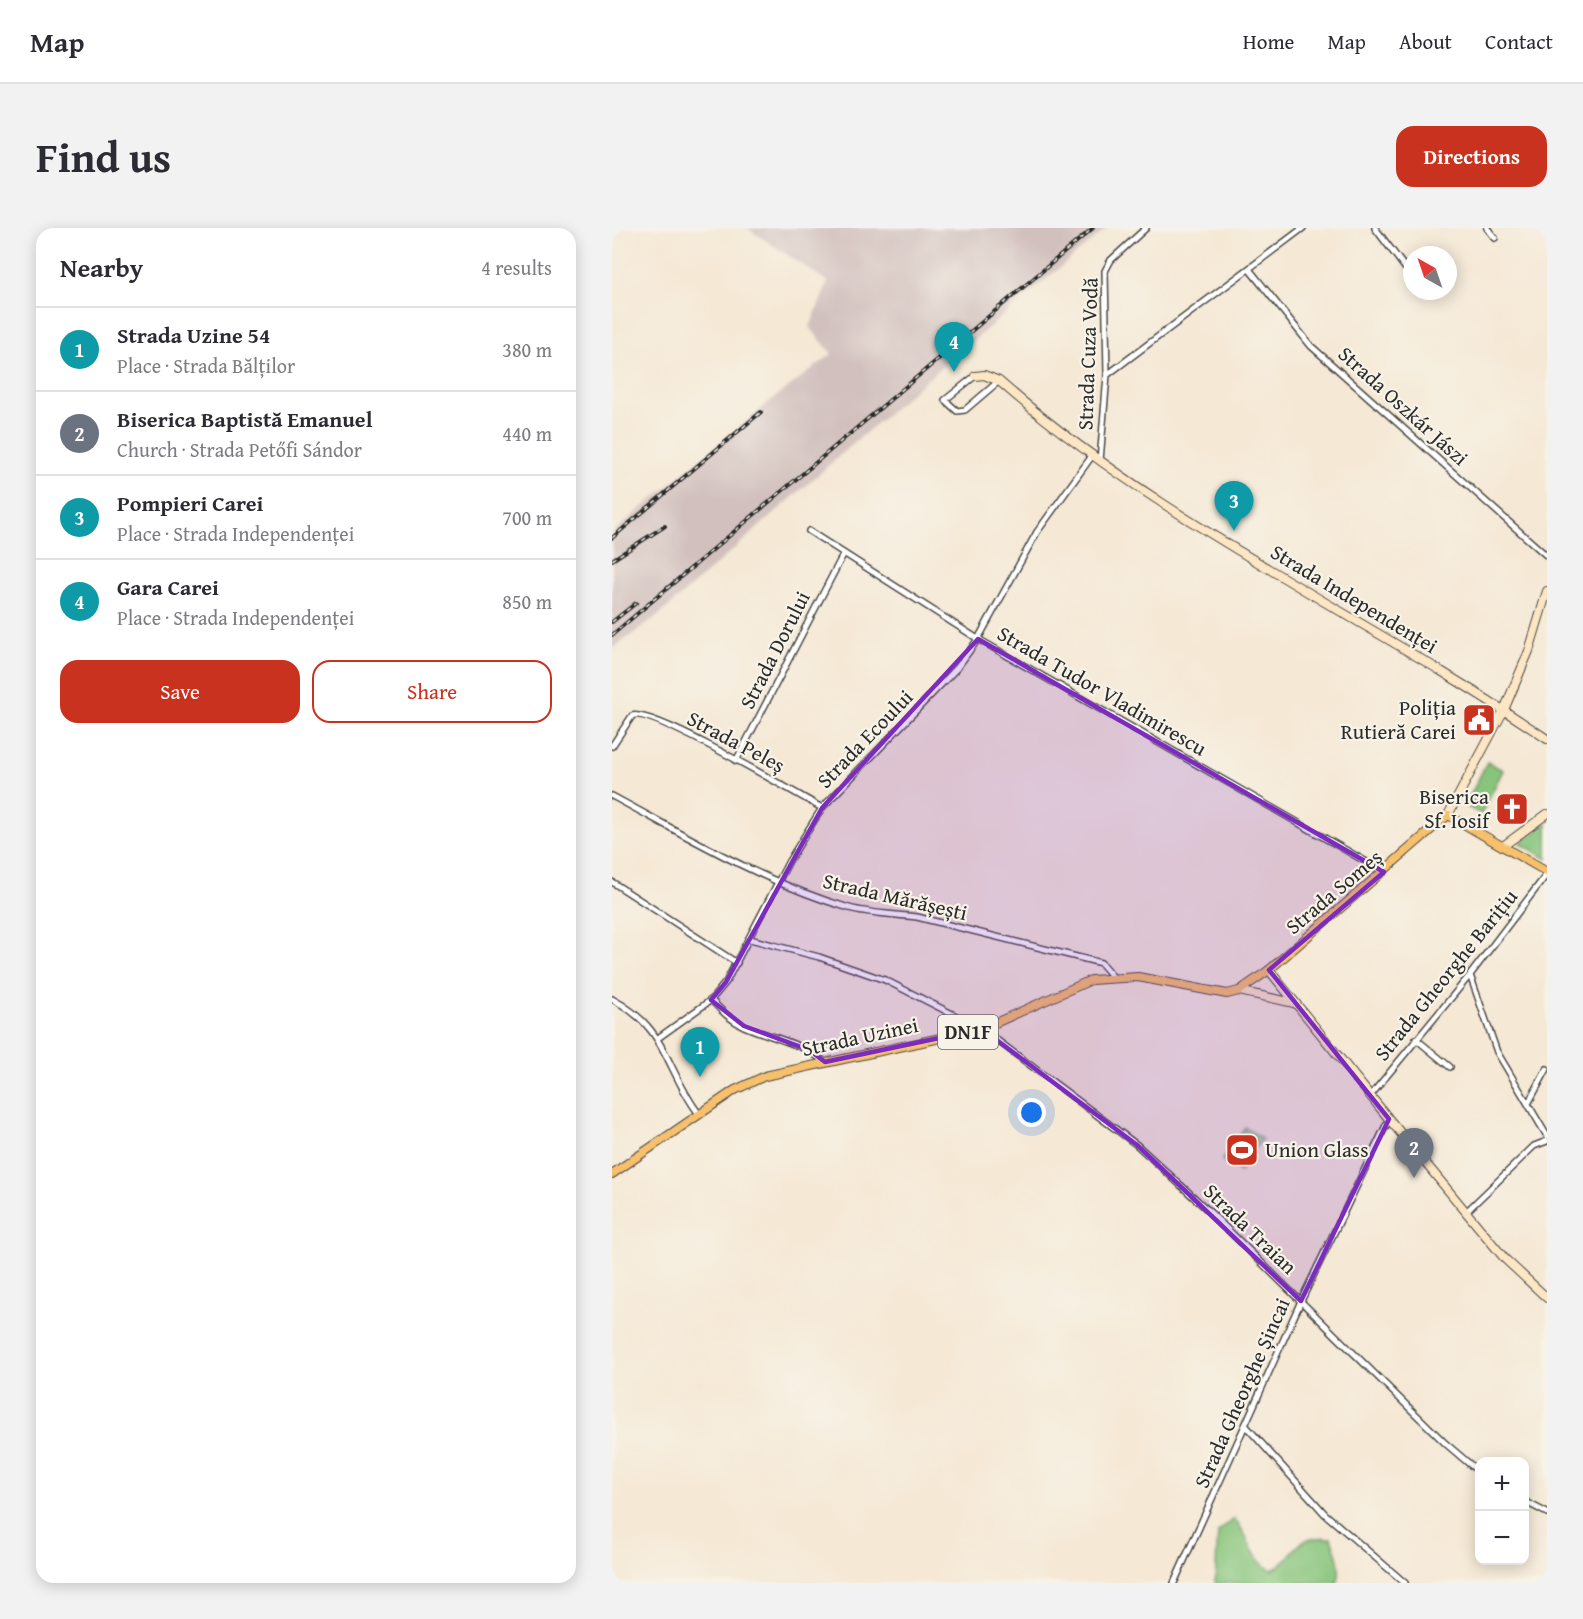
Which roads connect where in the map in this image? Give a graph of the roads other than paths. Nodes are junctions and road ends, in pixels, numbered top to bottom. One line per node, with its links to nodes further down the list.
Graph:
1 (1146, 228): 8 (street, Strada Cuza Vodă)
2 (1303, 228): 7 (street)
3 (1375, 228): 6 (street)
4 (1487, 228): 5 (street)
5 (1495, 238)
6 (1403, 265)
7 (1249, 269): 8 (street); 15 (street, Strada Oszkár Jászi)
8 (1107, 375): 12 (street, Strada Cuza Vodă)
9 (975, 376): 10 (main road, Strada Independenței); 10 (street, Strada Independenței)
10 (999, 381): 11 (main road, Strada Independenței)
11 (1092, 456): 12 (main road, Strada Independenței); 18 (street, Strada Ecoului)
12 (1100, 461): 19 (main road, Strada Independenței)
13 (809, 531): 14 (street, Strada Tudor Vladimirescu)
14 (843, 555): 18 (street, Strada Tudor Vladimirescu); 22 (street, Strada Dorului)
15 (1547, 556)
16 (1547, 591): 17 (main road)
17 (1544, 608): 19 (main road)
18 (978, 639): 24 (street, Strada Ecoului); 28 (street, Strada Tudor Vladimirescu)
19 (1504, 710): 20 (main road, Strada Independenței); 26 (main road)
20 (1547, 739)
21 (612, 746): 22 (street, Strada Peleș)
22 (736, 761): 24 (street, Strada Peleș)
23 (612, 796): 31 (street, Strada Mărășești)
24 (822, 808): 31 (street, Strada Ecoului)
25 (1547, 814): 27 (main road)
26 (1448, 815): 27 (main road); 28 (main road, Strada Someș)
27 (1503, 846): 29 (main road)
28 (1384, 872): 34 (main road, Strada Someș)
29 (1547, 873): 35 (street, Strada Gheorghe Barițiu)
30 (612, 882): 33 (street)
31 (777, 884): 32 (street, Strada Ecoului); 36 (street, Strada Mărășești)
32 (750, 939): 33 (street, Strada Ecoului); 41 (street, Strada Traian)
33 (736, 963): 39 (street, Strada Ecoului)
34 (1269, 970): 37 (main road, Strada Someș); 40 (main road)
35 (1470, 975): 43 (street, Strada Gheorghe Barițiu); 48 (street)
36 (1113, 977): 37 (main road, Strada Uzinei / DN1F); 41 (main road, Strada Uzinei / DN1F)
37 (1239, 990): 40 (main road)
38 (612, 999): 42 (street)
39 (711, 999): 42 (street, Strada Ecoului); 44 (street)
40 (1294, 1003): 47 (main road)
41 (982, 1029): 44 (main road, Strada Uzinei / DN1F); 56 (street, Strada Traian)
42 (658, 1038): 49 (street)
43 (1416, 1039): 45 (street); 47 (street, Strada Gheorghe Barițiu)
44 (825, 1062): 49 (main road, Strada Uzinei / DN1F)
45 (1450, 1067)
46 (1547, 1069): 48 (street)
47 (1371, 1095): 50 (main road)
48 (1529, 1102): 51 (street)
49 (699, 1114): 53 (main road, Strada Uzinei / DN1F)
50 (1389, 1119): 54 (main road); 56 (street, Strada Gheorghe Șincai)
51 (1547, 1137)
52 (1547, 1141): 54 (street)
53 (612, 1174)
54 (1466, 1212): 55 (main road)
55 (1547, 1298)
56 (1301, 1301): 57 (street, Strada Gheorghe Șincai); 58 (street, Strada Traian)
57 (1246, 1426): 61 (street, Strada Gheorghe Șincai); 62 (street)
58 (1475, 1469)
59 (1529, 1504): 60 (street)
60 (1547, 1513)
61 (1174, 1583)
62 (1405, 1583)

